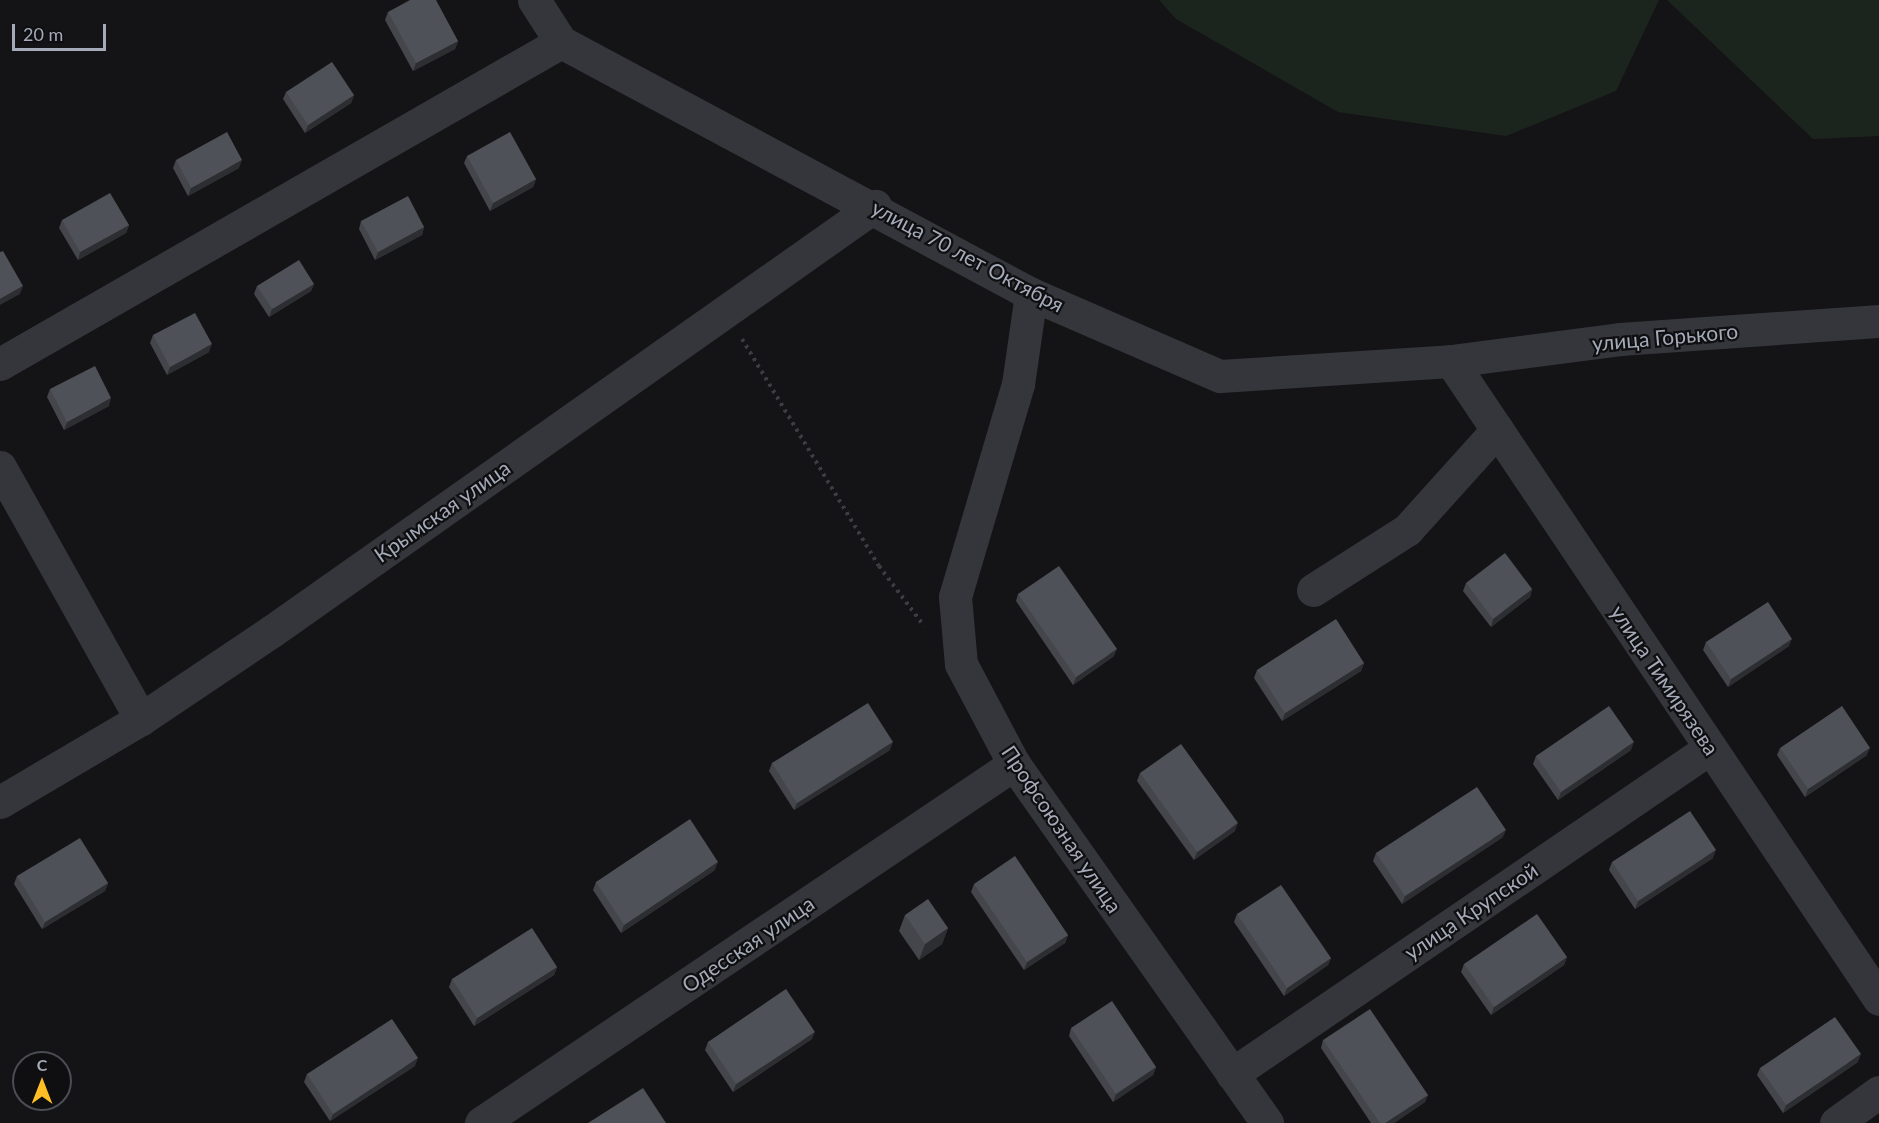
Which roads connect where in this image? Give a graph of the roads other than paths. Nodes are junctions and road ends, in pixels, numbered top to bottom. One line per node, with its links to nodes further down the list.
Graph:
1 (534, 0): 2 (street, улица 70 лет Октября)
2 (561, 42): 3 (street, улица 70 лет Октября); 7 (street)
3 (875, 206): 4 (street, улица 70 лет Октября); 11 (street, Крымская улица)
4 (1031, 294): 6 (street, улица 70 лет Октября); 13 (street, Профсоюзная улица)
5 (1879, 321): 6 (street, улица Горького)
6 (1451, 361): 8 (street, улица Тимирязева)
7 (0, 364)
8 (1497, 430): 10 (street); 12 (street, улица Тимирязева)
9 (0, 467): 11 (street)
10 (1313, 590)
11 (141, 719): 14 (street, Крымская улица)
12 (1710, 748): 15 (street, улица Тимирязева); 16 (street, улица Крупской)
13 (1014, 764): 16 (street, Профсоюзная улица); 18 (street, Одесская улица)
14 (0, 802)
15 (1879, 999)
16 (1232, 1074): 19 (street, Профсоюзная улица)
17 (1879, 1092): 20 (street)
18 (481, 1123)
19 (1267, 1123)
20 (1836, 1123)

